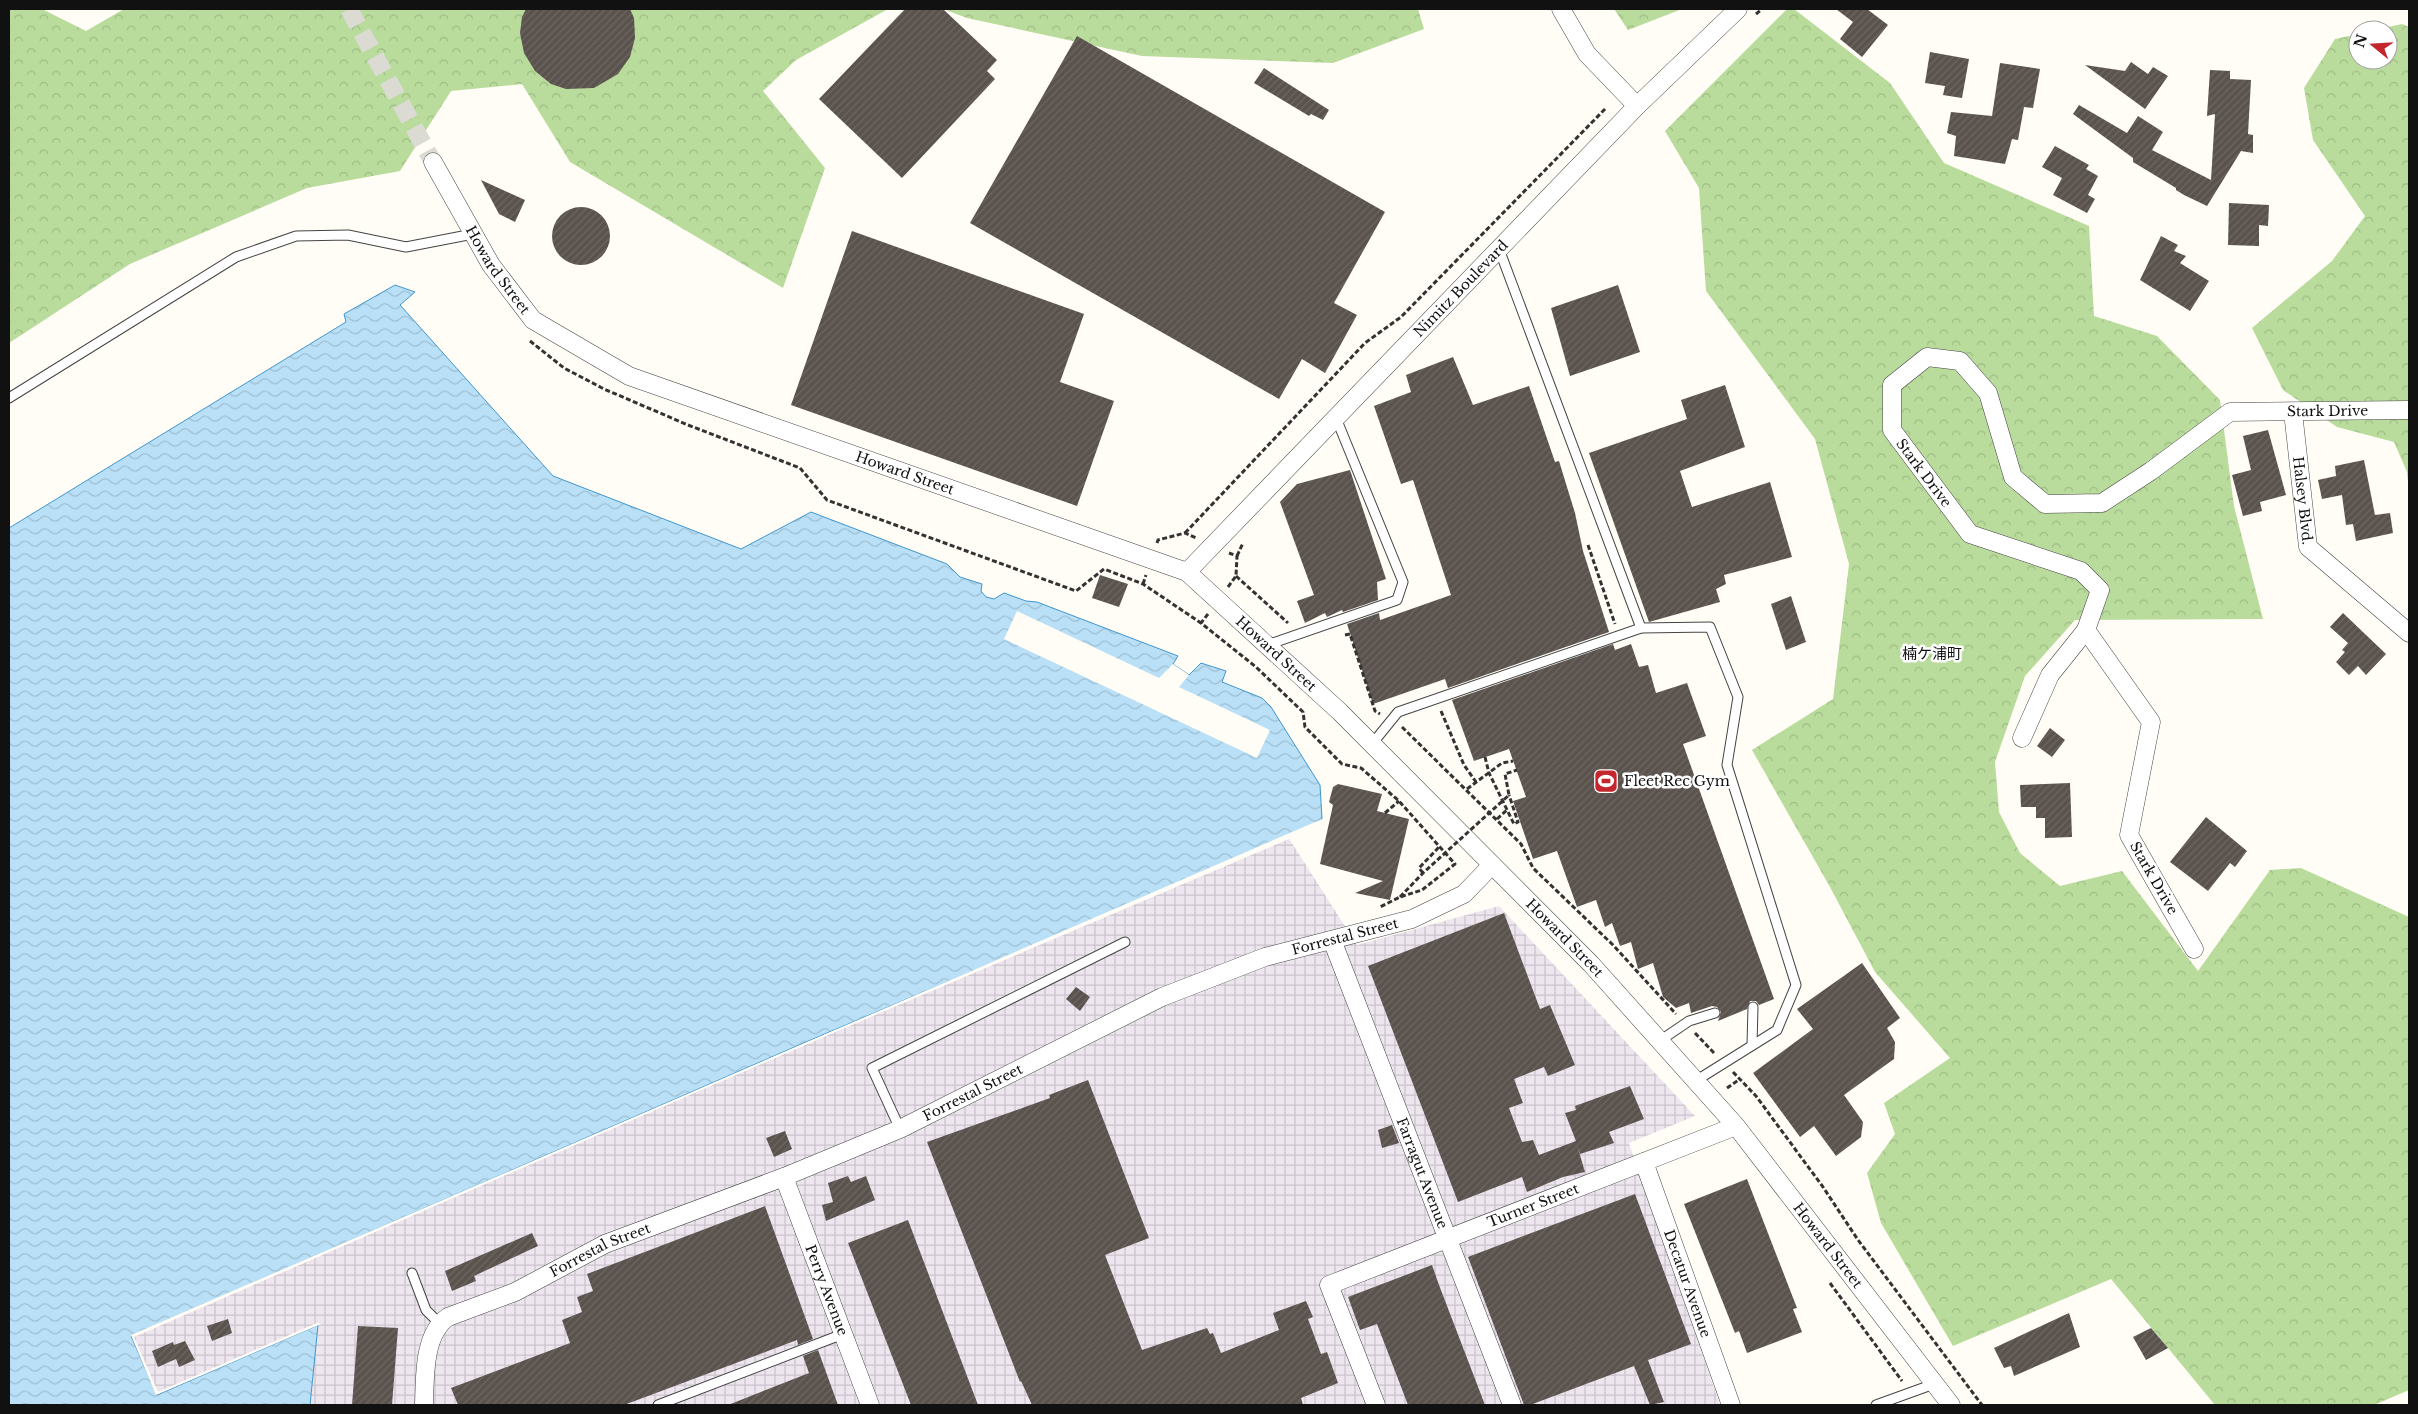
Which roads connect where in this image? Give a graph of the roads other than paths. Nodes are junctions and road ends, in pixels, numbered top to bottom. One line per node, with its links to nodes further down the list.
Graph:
1 (1561, 9): 3 (street)
2 (1738, 9): 3 (street, Nimitz Boulevard)
3 (1637, 106): 6 (street, Nimitz Boulevard)
4 (433, 162): 5 (street, Howard Street)
5 (473, 234): 7 (lane); 11 (street, Howard Street)
6 (1499, 249): 10 (street, Nimitz Boulevard); 12 (lane)
7 (9, 398)
8 (2409, 410): 9 (street, Stark Drive)
9 (2293, 412): 13 (street, Stark Drive); 14 (street, Halsey Blvd.)
10 (1336, 418): 11 (street, Nimitz Boulevard); 15 (lane)
11 (1188, 572): 15 (street, Howard Street)
12 (1641, 628): 17 (lane); 25 (lane)
13 (2086, 630): 16 (street); 21 (street, Stark Drive)
14 (2409, 633)
15 (1267, 645): 17 (street, Howard Street)
16 (2022, 738)
17 (1372, 744): 18 (street, Howard Street)
18 (1492, 865): 19 (street, Forrestal Street); 24 (street, Howard Street)
19 (1332, 940): 28 (street, Forrestal Street); 31 (street, Farragut Avenue)
20 (1125, 942): 28 (lane)
21 (2194, 949)
22 (1753, 1007): 25 (lane)
23 (1715, 1013): 24 (lane)
24 (1661, 1040): 26 (street, Howard Street)
25 (1752, 1045): 26 (lane)
26 (1697, 1080): 27 (street, Howard Street)
27 (1736, 1126): 29 (street, Turner Street); 35 (street, Howard Street)
28 (900, 1129): 30 (street, Forrestal Street)
29 (1644, 1162): 31 (street, Turner Street); 41 (street, Decatur Avenue)
30 (784, 1177): 33 (street, Forrestal Street); 34 (street, Perry Avenue)
31 (1448, 1239): 39 (street, Turner Street); 40 (street, Farragut Avenue)
32 (412, 1273): 33 (lane)
33 (444, 1320): 36 (street)
34 (843, 1334): 37 (lane); 38 (street, Perry Avenue)
35 (1934, 1384): 42 (lane); 43 (street, Howard Street)
36 (424, 1405)
37 (658, 1405)
38 (870, 1405)
39 (1376, 1405)
40 (1512, 1405)
41 (1731, 1405)
42 (1876, 1405)
43 (1950, 1405)

